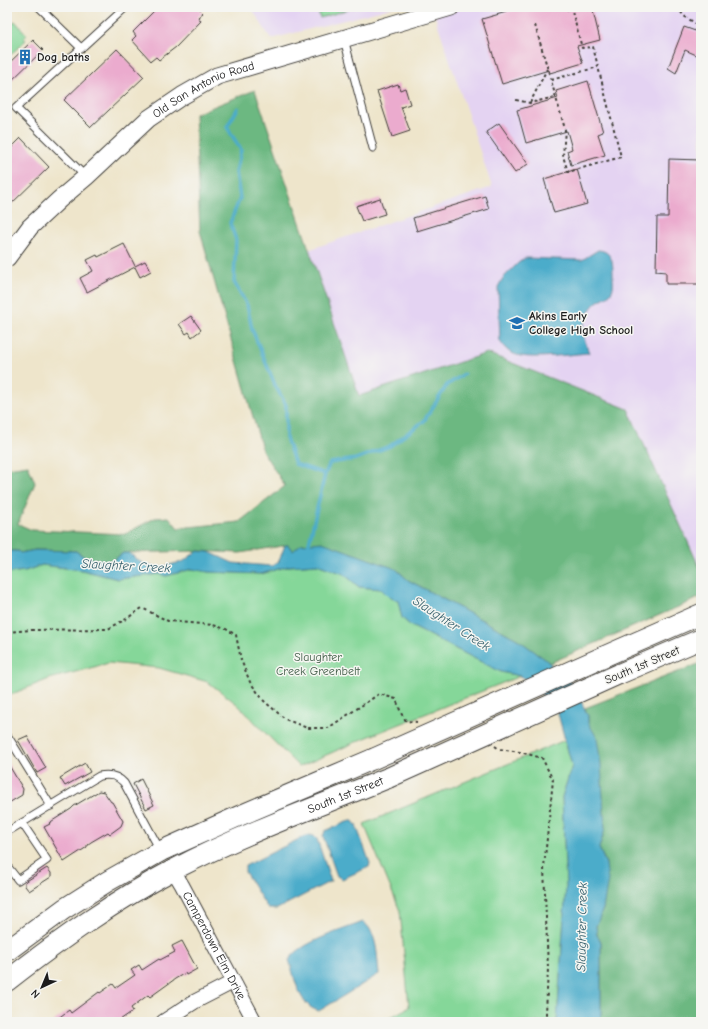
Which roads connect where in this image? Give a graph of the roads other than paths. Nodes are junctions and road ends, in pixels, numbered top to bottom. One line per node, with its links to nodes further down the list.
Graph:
1 (39, 7): 5 (lane)
2 (126, 7): 5 (lane)
3 (451, 7): 4 (street, Old San Antonio Road)
4 (344, 39): 6 (lane); 7 (street, Old San Antonio Road)
5 (81, 48): 7 (lane)
6 (373, 148)
7 (86, 177): 8 (street, Old San Antonio Road)
8 (7, 258)
9 (701, 614): 15 (main road, South 1st Street, bridge)
10 (701, 639): 17 (main road, South 1st Street, bridge)
11 (9, 738): 12 (lane)
12 (51, 806): 13 (lane); 15 (lane)
13 (22, 823): 14 (lane); 16 (lane)
14 (7, 832)
15 (161, 851): 17 (main road); 18 (main road, South 1st Street)
16 (7, 866)
17 (173, 870): 19 (main road, South 1st Street); 20 (street, Camperdown Elm Drive)
18 (7, 951)
19 (7, 981)
20 (233, 982): 21 (street); 22 (street, Camperdown Elm Drive)
21 (163, 1022)
22 (255, 1022)

